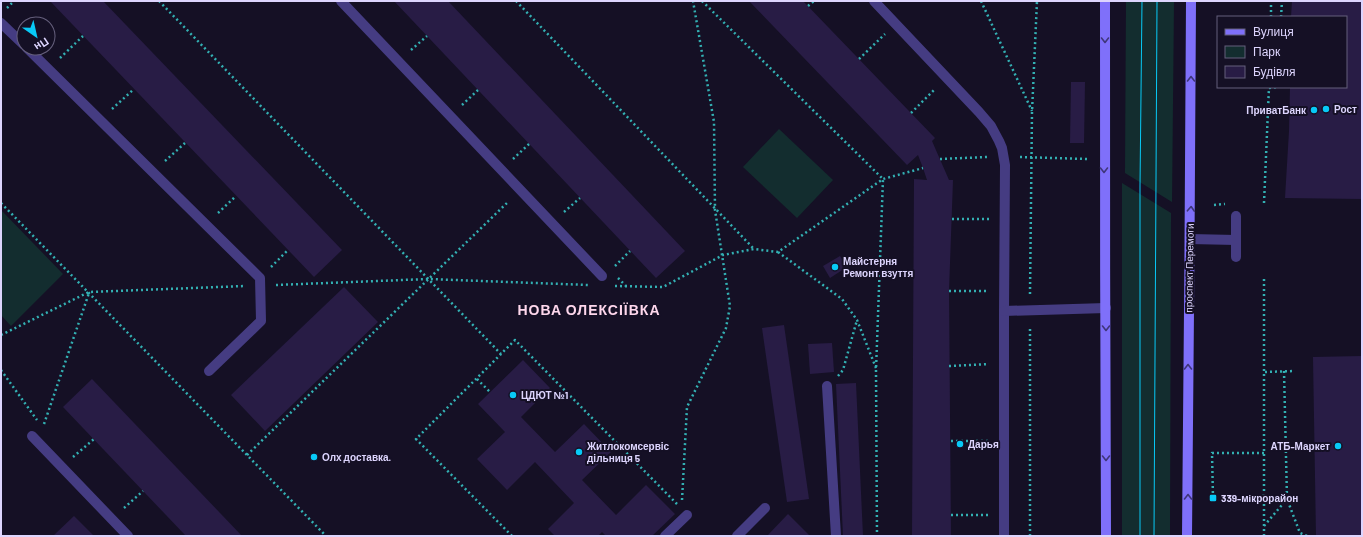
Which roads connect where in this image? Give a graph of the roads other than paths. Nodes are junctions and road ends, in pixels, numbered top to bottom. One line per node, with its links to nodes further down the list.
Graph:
1 (341, 1): 12 (lane)
2 (874, 1): 14 (lane)
3 (1105, 1): 13 (main road, one-way to 13)
4 (1191, 1): 9 (main road, проспект Перемоги, one-way to 4)
5 (1, 23): 6 (lane)
6 (16, 37)
7 (35, 56): 15 (lane)
8 (1236, 216): 10 (lane)
9 (1190, 239): 10 (lane); 26 (main road, проспект Перемоги, one-way to 9)
10 (1236, 240): 11 (lane)
11 (1236, 257)
12 (602, 276)
13 (1106, 308): 14 (lane); 25 (main road, one-way to 25)
14 (1004, 311): 24 (lane)
15 (209, 371)
16 (827, 386): 23 (lane)
17 (32, 436): 20 (lane)
18 (765, 508): 22 (lane)
19 (687, 515): 21 (lane)
20 (128, 536)
21 (665, 536)
22 (736, 536)
23 (836, 536)
24 (1004, 536)
25 (1106, 536)
26 (1187, 536)

